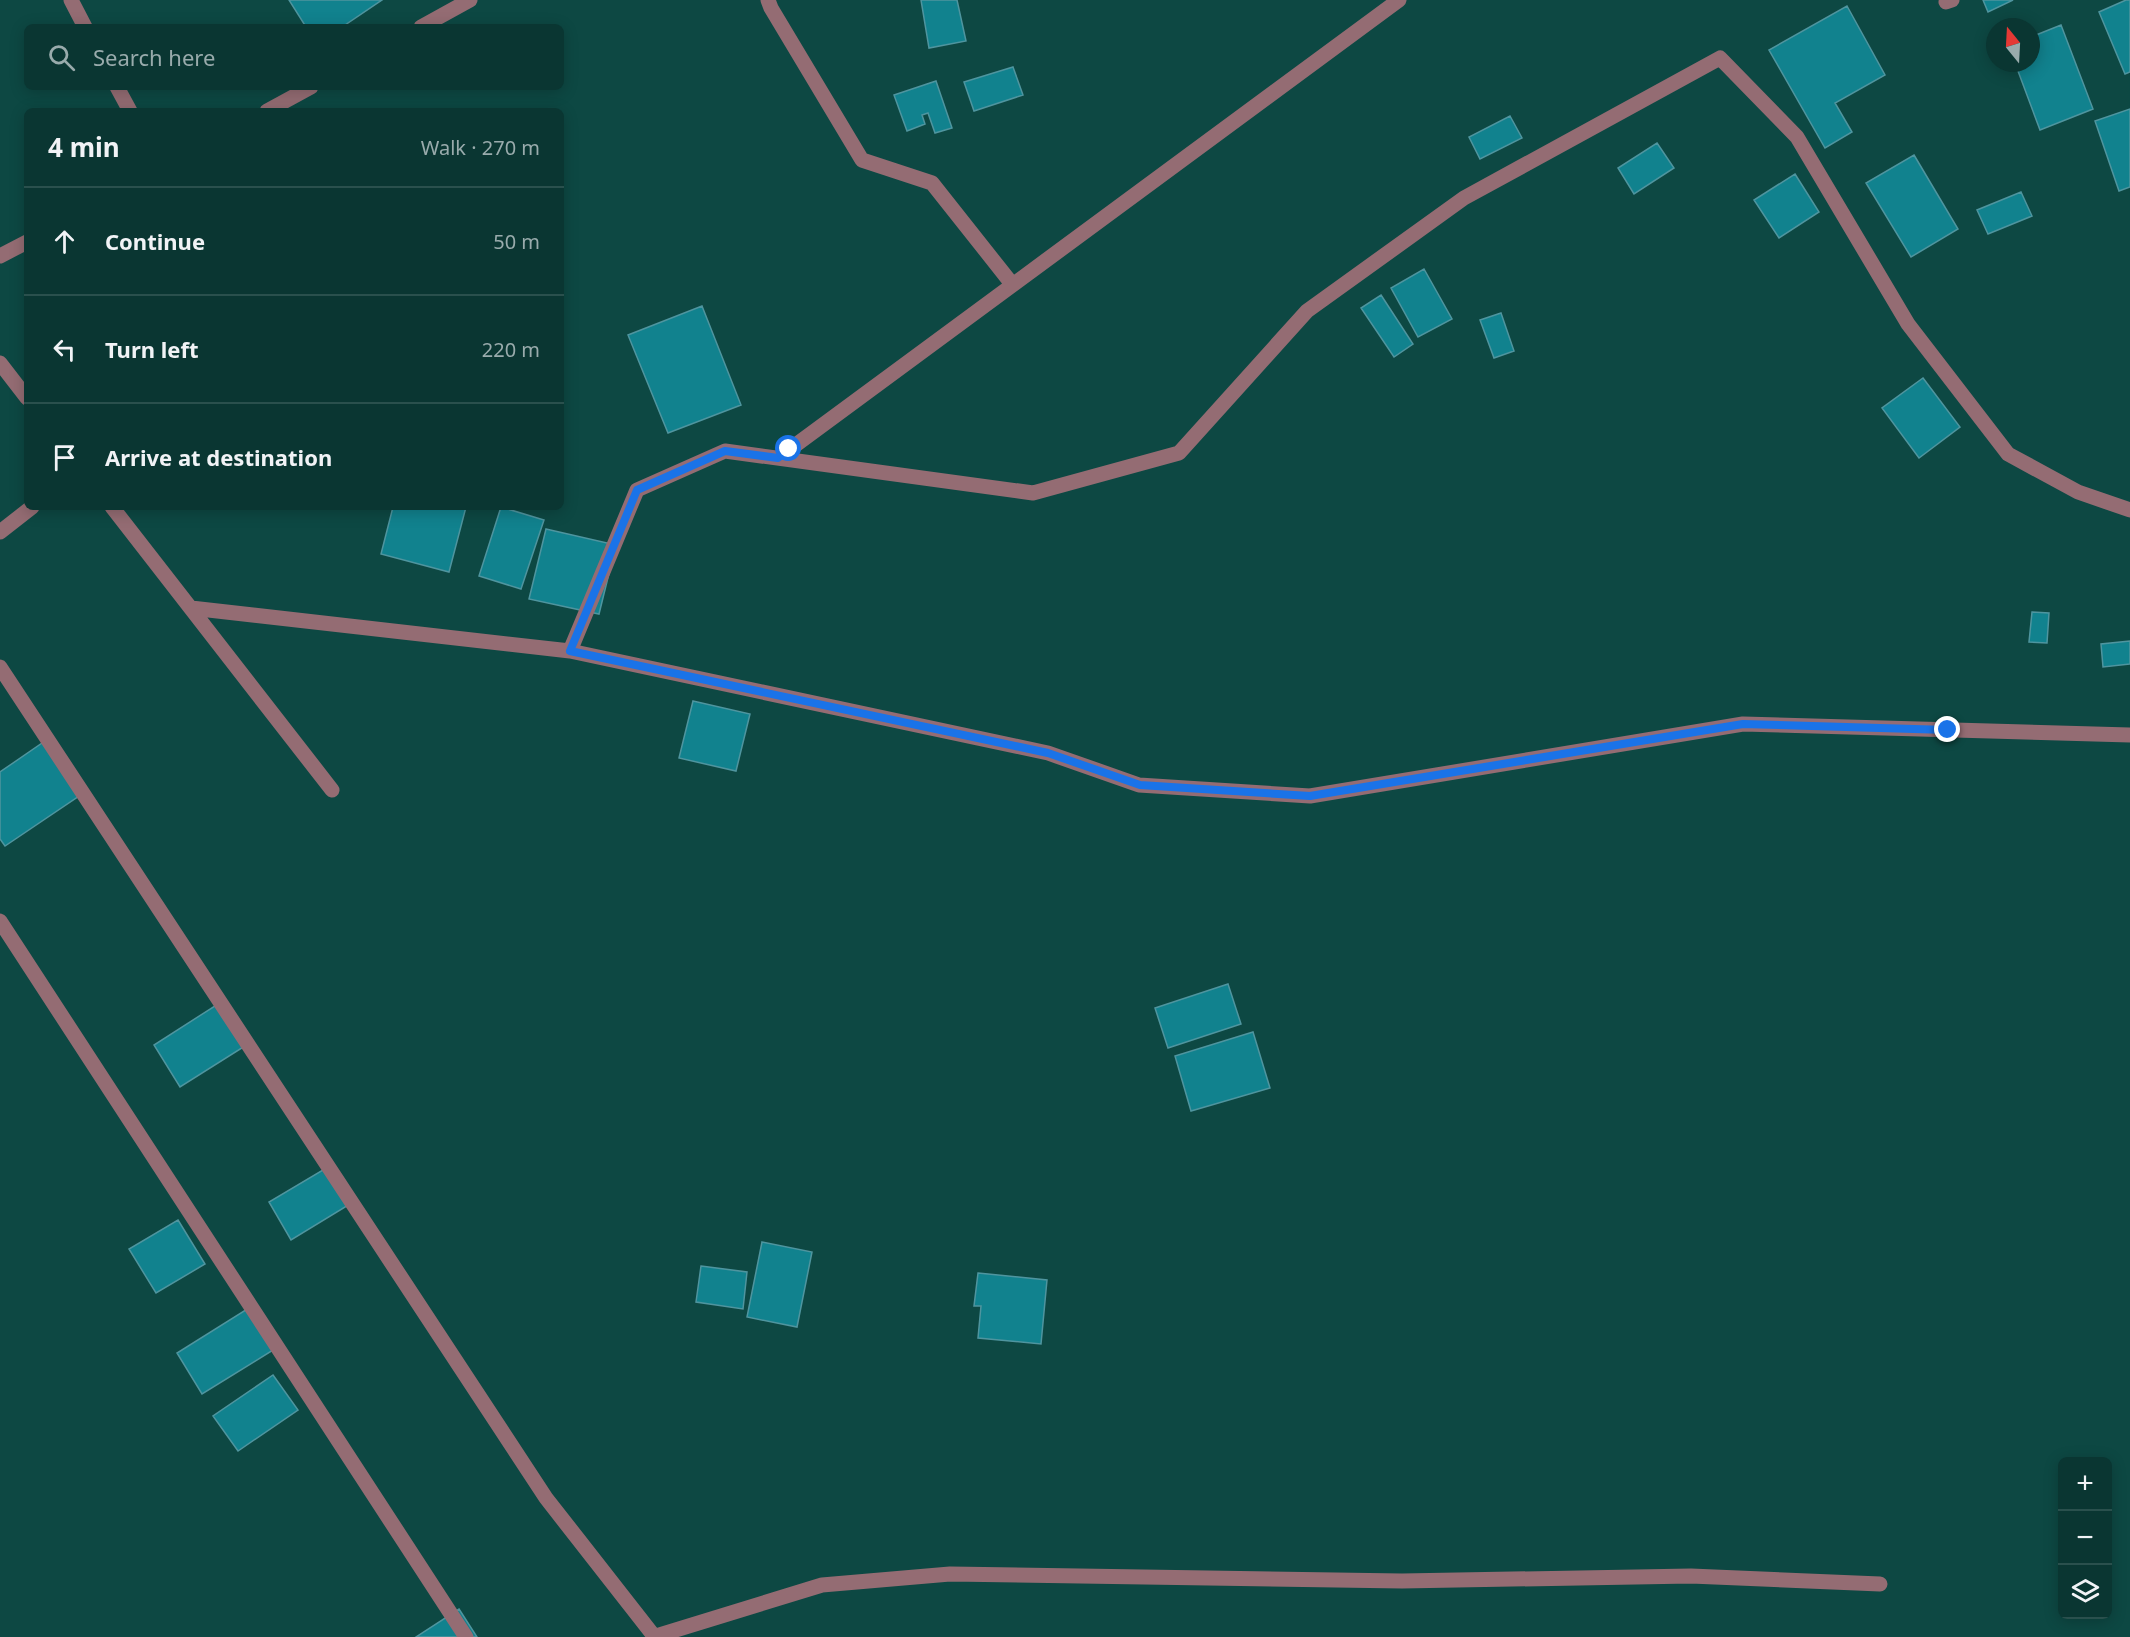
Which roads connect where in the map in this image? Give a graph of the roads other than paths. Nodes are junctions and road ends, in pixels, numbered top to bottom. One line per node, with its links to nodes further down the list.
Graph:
1 (71, 0): 5 (street)
2 (470, 0): 6 (street)
3 (768, 0): 13 (street)
4 (1399, 0): 13 (street)
5 (83, 24)
6 (426, 24)
7 (119, 90): 9 (street)
8 (306, 90): 10 (street)
9 (128, 108)
10 (272, 108)
11 (24, 244): 12 (street)
12 (0, 256)
13 (1012, 284): 16 (street)
14 (0, 363): 15 (street)
15 (24, 394)
16 (778, 458): 19 (street); 22 (street)
17 (28, 510): 20 (street)
18 (114, 510): 21 (street)
19 (2130, 510)
20 (0, 532)
21 (191, 608): 22 (street); 25 (street)
22 (570, 651): 24 (street)
23 (0, 667): 29 (street)
24 (2130, 735)
25 (332, 789)
26 (0, 921): 28 (street)
27 (1880, 1584): 29 (street)
28 (466, 1637)
29 (653, 1637)

